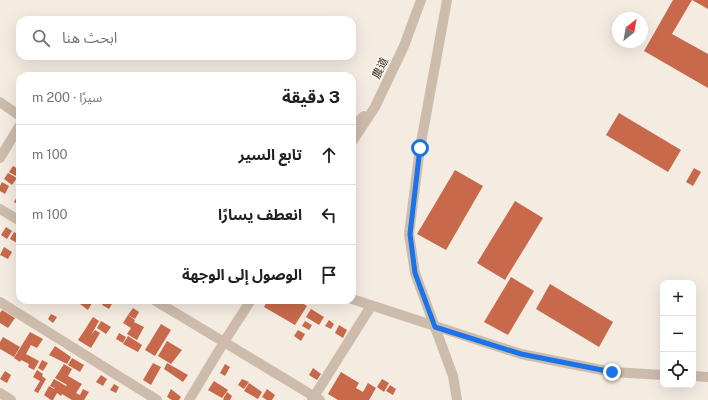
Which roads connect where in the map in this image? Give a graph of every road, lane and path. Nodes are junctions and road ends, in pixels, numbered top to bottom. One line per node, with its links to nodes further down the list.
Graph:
1 (421, 0): 4 (street, 農道)
2 (447, 0): 17 (street)
3 (0, 102): 5 (street)
4 (375, 107): 6 (street); 8 (street, 農道)
5 (16, 113)
6 (356, 124)
7 (16, 132): 9 (street)
8 (356, 136)
9 (0, 158)
10 (0, 209): 11 (street)
11 (16, 219)
12 (356, 300): 16 (street)
13 (0, 302): 25 (street)
14 (161, 304): 18 (street)
15 (248, 304): 18 (street)
16 (371, 306): 17 (street); 23 (street)
17 (435, 327): 19 (street); 27 (street)
18 (224, 342): 23 (street); 26 (street)
19 (660, 375)
20 (696, 376): 21 (street)
21 (708, 377)
22 (0, 393): 24 (street)
23 (315, 399)
24 (12, 400)
25 (157, 400)
26 (189, 400)
27 (457, 400)

